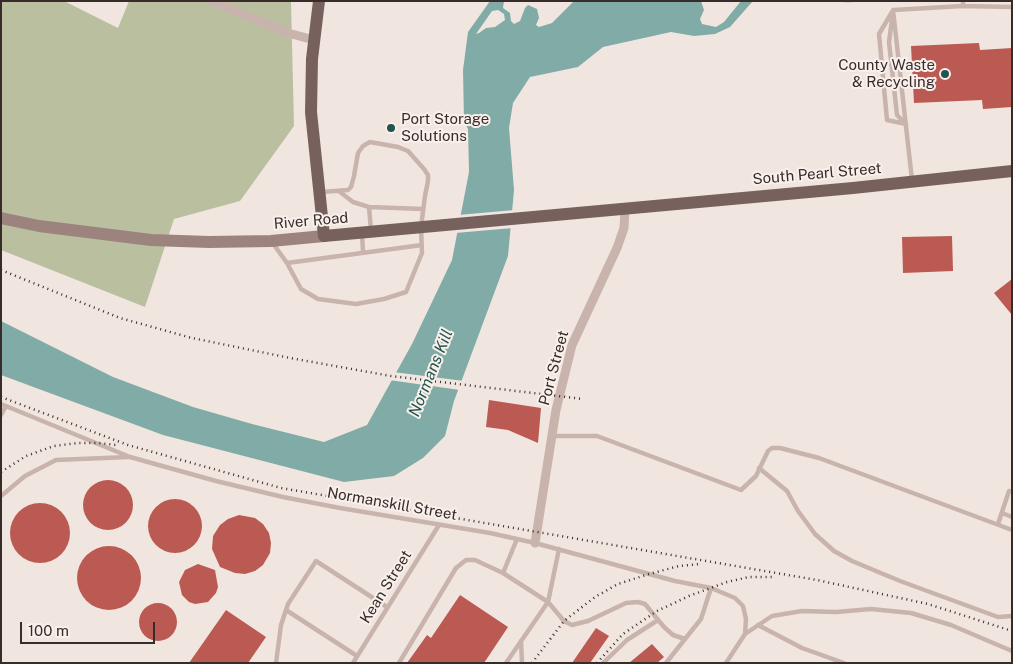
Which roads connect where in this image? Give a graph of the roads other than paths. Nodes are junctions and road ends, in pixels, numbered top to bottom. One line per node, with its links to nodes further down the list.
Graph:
1 (212, 1): 6 (street)
2 (319, 1): 6 (main road)
3 (963, 4): 4 (lane); 5 (lane)
4 (1012, 7)
5 (892, 10): 7 (lane); 7 (lane)
6 (314, 40): 10 (main road)
7 (906, 124): 9 (lane)
8 (1012, 171): 9 (main road, South Pearl Street)
9 (912, 181): 13 (main road, South Pearl Street)
10 (319, 192): 11 (lane); 18 (main road)
11 (340, 192): 12 (lane); 14 (lane)
12 (369, 206): 14 (lane); 17 (lane)
13 (625, 208): 16 (main road, River Road); 25 (street, Port Street)
14 (423, 209): 16 (lane)
15 (1, 218): 19 (main road, River Road)
16 (421, 227): 17 (main road, River Road); 20 (lane)
17 (366, 232): 18 (main road, River Road); 21 (lane)
18 (324, 236): 19 (main road, River Road)
19 (271, 241): 22 (lane)
20 (422, 245): 21 (lane); 22 (lane)
21 (364, 252): 22 (lane)
22 (287, 263)
23 (4, 404): 24 (lane); 26 (lane, Normanskill Street)
24 (1, 415)
25 (553, 436): 27 (lane); 36 (street, Port Street)
26 (130, 456): 29 (lane); 33 (lane, Normanskill Street)
27 (759, 468): 32 (lane); 43 (lane)
28 (1009, 491): 30 (lane)
29 (1, 496)
30 (1002, 513): 31 (lane); 32 (lane)
31 (1012, 517)
32 (998, 524): 34 (lane)
33 (440, 525): 35 (lane, Normanskill Street); 41 (lane, Kean Street)
34 (1012, 530)
35 (517, 539): 36 (lane, Normanskill Street); 38 (lane)
36 (534, 543): 37 (lane, Normanskill Street)
37 (559, 550): 39 (lane, Normanskill Street); 40 (lane)
38 (503, 573): 40 (lane); 53 (lane)
39 (711, 588): 46 (lane, Normanskill Street); 47 (lane)
40 (548, 602): 44 (lane); 48 (lane)
41 (388, 607): 42 (lane); 50 (lane, Kean Street)
42 (286, 610): 50 (lane); 52 (lane)
43 (1012, 616)
44 (658, 620): 47 (lane); 56 (lane)
45 (758, 625): 46 (lane); 49 (lane); 59 (lane)
46 (746, 634): 58 (lane)
47 (685, 639): 57 (lane)
48 (521, 641): 54 (lane); 55 (lane)
49 (1012, 651)
50 (357, 656): 51 (lane, Kean Street)
51 (353, 662)
52 (276, 663)
53 (399, 663)
54 (506, 663)
55 (522, 663)
56 (603, 663)
57 (666, 663)
58 (726, 663)
59 (844, 663)

